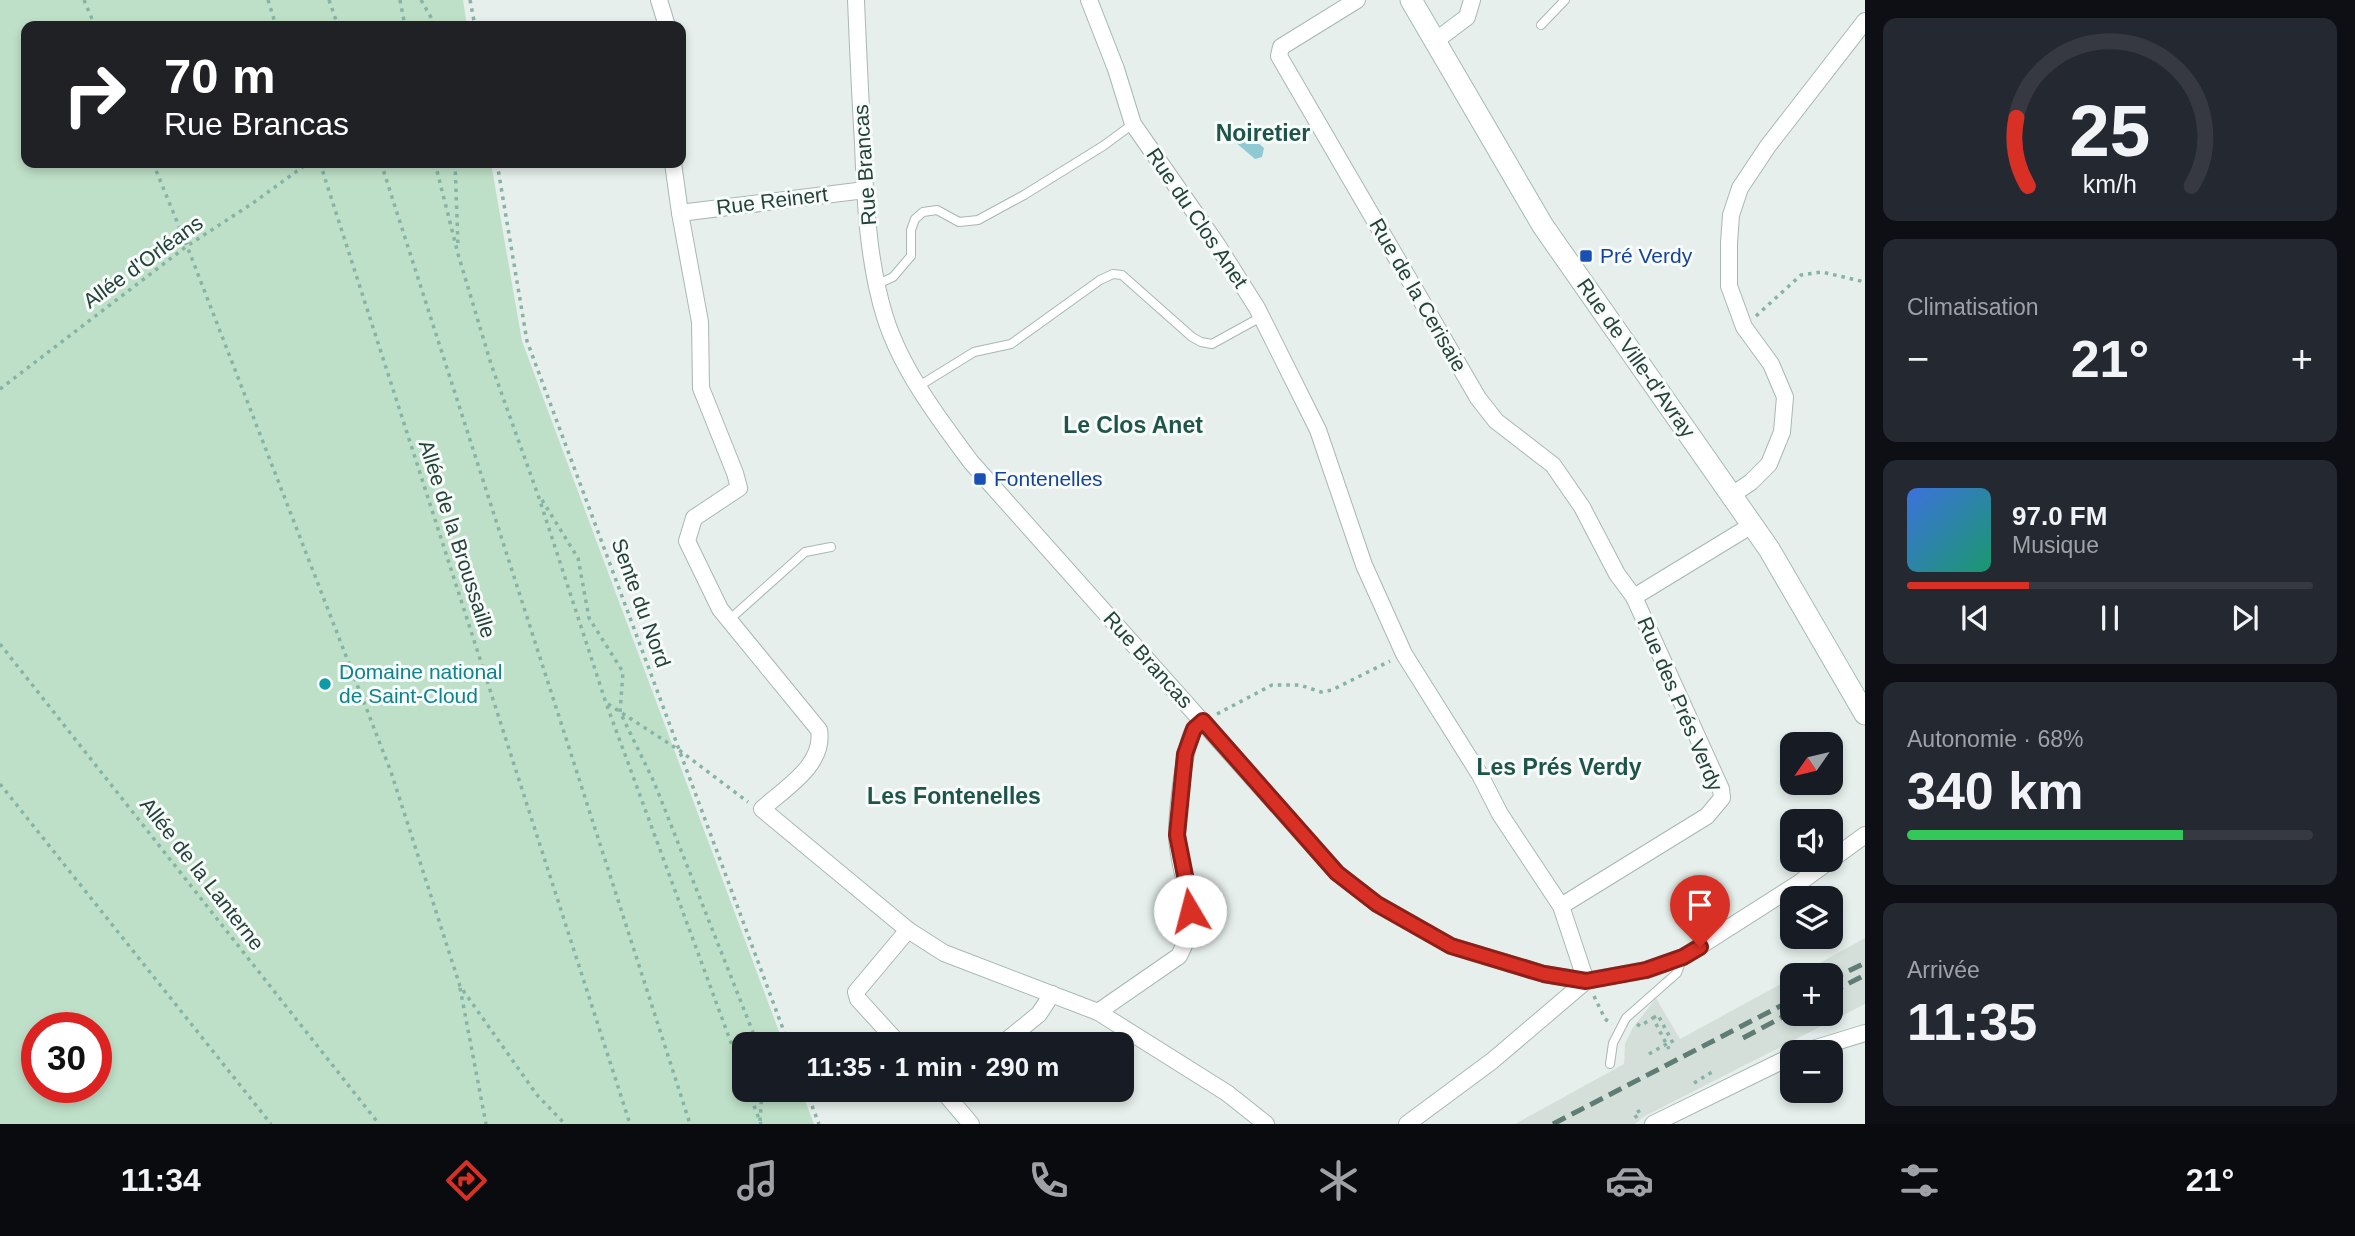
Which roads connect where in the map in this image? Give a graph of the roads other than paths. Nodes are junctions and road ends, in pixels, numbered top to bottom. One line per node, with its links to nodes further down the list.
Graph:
1 (659, 0): 9 (street)
2 (856, 0): 14 (street, Rue Brancas)
3 (1089, 0): 12 (street, Rue du Clos Anet)
4 (1357, 0): 22 (street, Rue de la Cerisaie)
5 (1411, 0): 11 (main road, Rue de Ville-d'Avray)
6 (1472, 0): 11 (street)
7 (1565, 0): 10 (lane)
8 (1865, 20): 19 (street)
9 (665, 21)
10 (1541, 25)
11 (1434, 42): 19 (main road, Rue de Ville-d'Avray)
12 (1133, 124): 16 (lane); 17 (street, Rue du Clos Anet)
13 (674, 168): 15 (street)
14 (865, 190): 15 (street, Rue Reinert); 16 (street, Rue Brancas)
15 (680, 214): 23 (street)
16 (878, 284): 18 (street, Rue Brancas)
17 (1261, 317): 18 (lane); 27 (street, Rue du Clos Anet)
18 (919, 386): 25 (street, Rue Brancas)
19 (1732, 495): 20 (main road, Rue de Ville-d'Avray)
20 (1752, 525): 22 (street, Rue des Prés Verdy); 24 (main road, Rue de Ville-d'Avray)
21 (831, 547): 23 (lane)
22 (1634, 597): 27 (street, Rue des Prés Verdy)
23 (729, 620): 28 (street)
24 (1865, 714)
25 (1203, 721): 30 (street, Rue Brancas); 32 (street)
26 (1865, 835): 29 (street, Rue Brancas)
27 (1561, 906): 30 (street, Rue du Clos Anet)
28 (908, 930): 31 (street); 33 (street)
29 (1683, 957): 30 (street, Rue Brancas); 38 (lane)
30 (1589, 986): 42 (street)
31 (1052, 994): 32 (street); 34 (street)
32 (1098, 1012): 41 (street)
33 (888, 1032)
34 (1017, 1032)
35 (1865, 1033): 36 (street)
36 (1842, 1040)
37 (1780, 1062): 43 (street)
38 (1610, 1064)
39 (953, 1102): 40 (street)
40 (971, 1124)
41 (1266, 1124)
42 (1407, 1124)
43 (1653, 1124)

